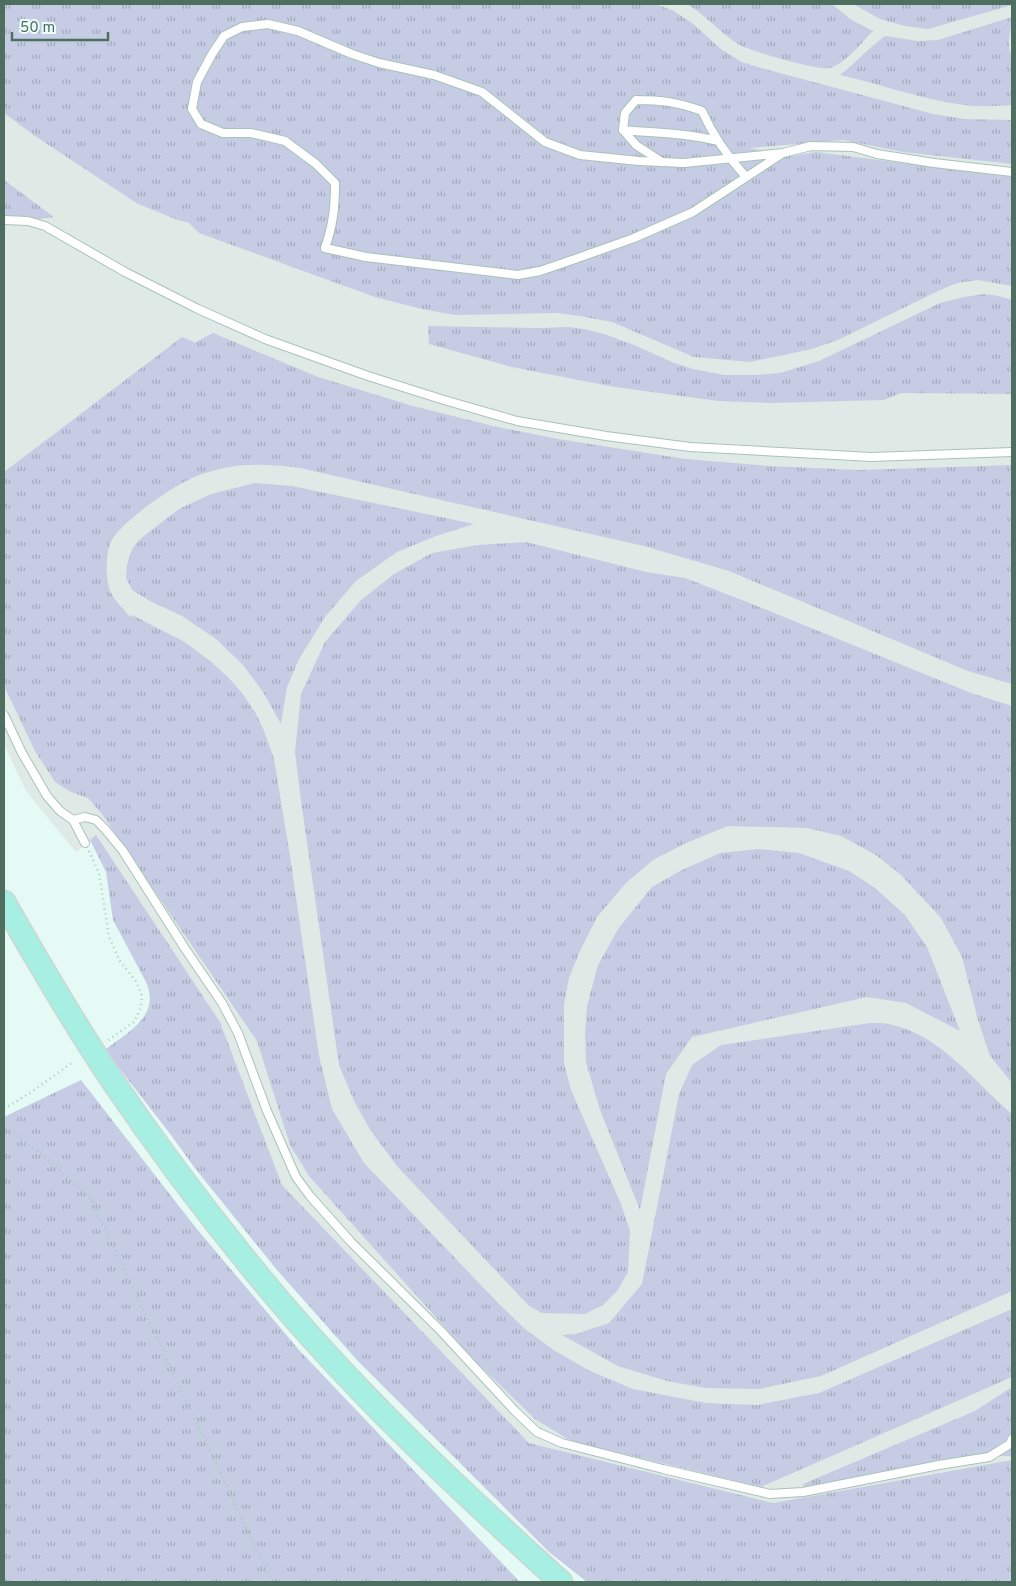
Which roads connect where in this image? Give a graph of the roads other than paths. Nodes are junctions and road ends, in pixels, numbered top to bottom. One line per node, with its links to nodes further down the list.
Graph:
1 (623, 130): 2 (lane); 2 (lane); 5 (lane)
2 (718, 142): 4 (lane)
3 (783, 153): 4 (lane); 6 (lane); 7 (lane)
4 (729, 158): 5 (lane); 7 (lane)
5 (662, 162): 7 (lane)
6 (1012, 172)
7 (746, 177)
8 (4, 220): 9 (lane)
9 (1012, 452)
10 (4, 716): 11 (lane)
11 (73, 820): 12 (lane); 14 (lane)
12 (85, 844)
13 (4, 902): 15 (main road)
14 (1012, 1439)
15 (561, 1582)

